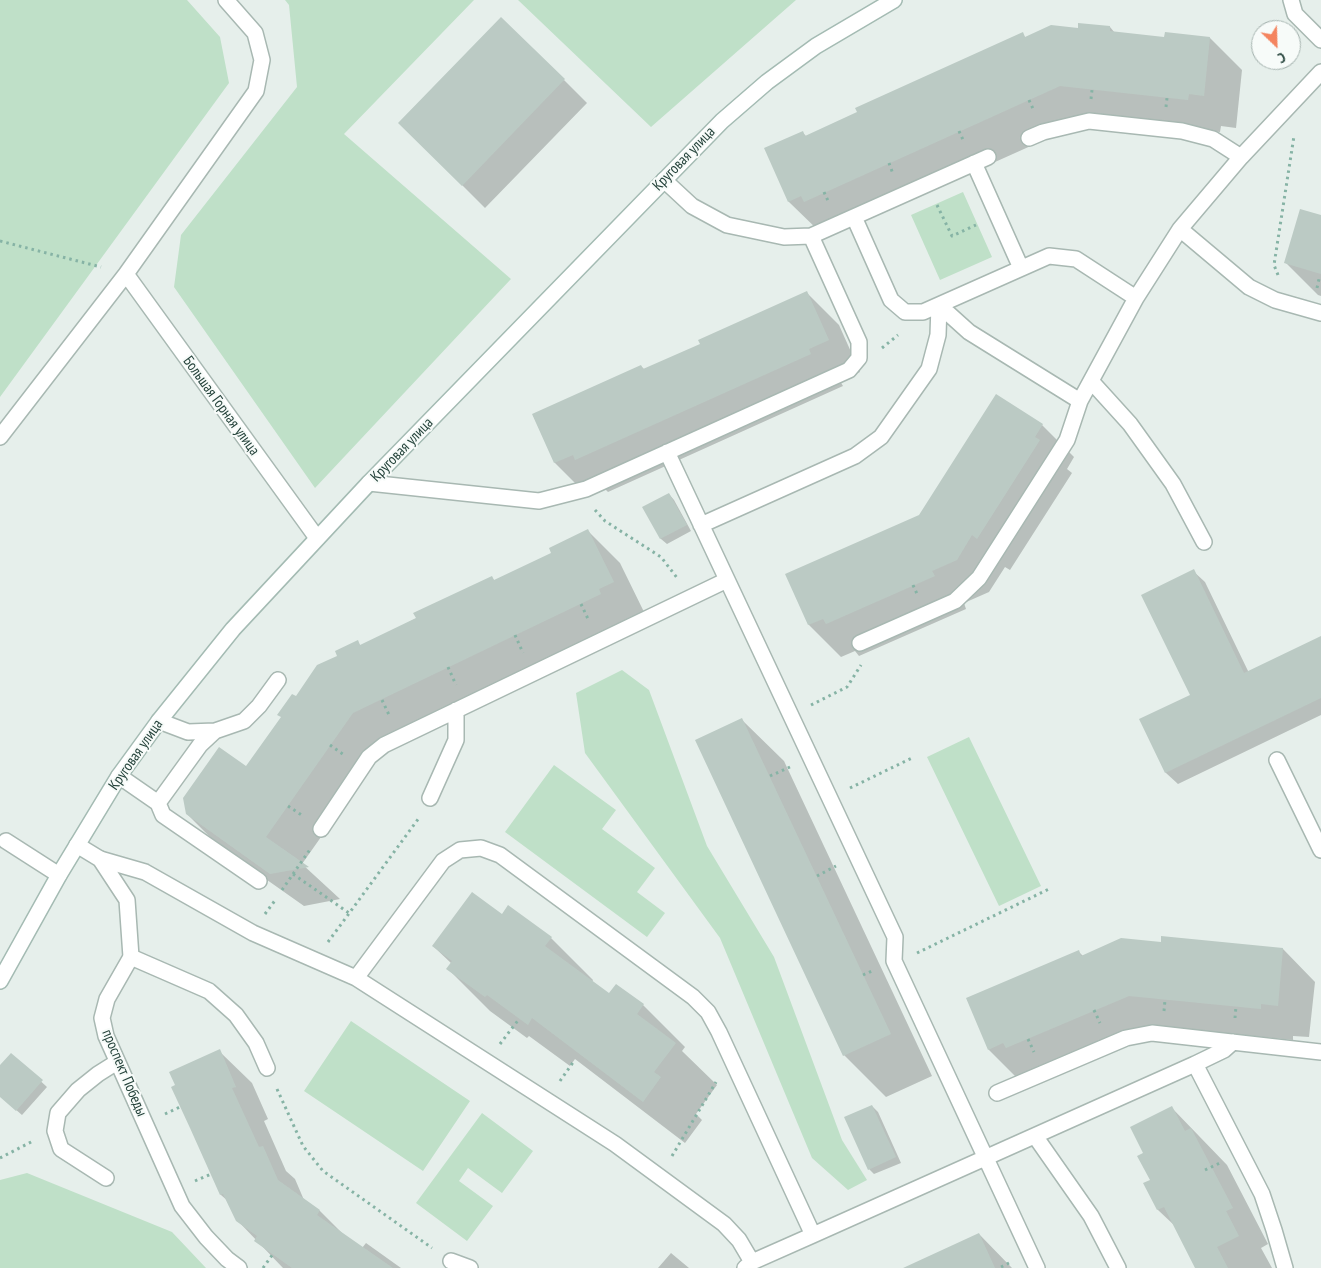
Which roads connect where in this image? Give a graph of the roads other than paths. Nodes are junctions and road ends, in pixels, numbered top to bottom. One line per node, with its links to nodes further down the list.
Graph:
1 (226, 0): 15 (street)
2 (894, 0): 10 (street, Круговая улица)
3 (1290, 0): 4 (street)
4 (1321, 40)
5 (1321, 72): 8 (street)
6 (1029, 138): 8 (street)
7 (988, 157): 9 (street)
8 (1241, 157): 12 (street)
9 (974, 163): 11 (street); 14 (street)
10 (664, 180): 13 (street); 23 (street, Круговая улица)
11 (854, 217): 13 (street); 17 (street)
12 (1180, 230): 16 (street); 18 (street)
13 (811, 236): 22 (street)
14 (1021, 268): 16 (street); 17 (street)
15 (126, 274): 21 (street); 25 (street, Большая Горная улица)
16 (1136, 298): 19 (street)
17 (939, 305): 20 (street); 24 (street)
18 (1321, 313)
19 (1091, 380): 20 (street); 26 (street)
20 (1080, 401): 28 (street)
21 (0, 437)
22 (667, 452): 23 (street); 24 (street)
23 (369, 483): 25 (street, Круговая улица)
24 (701, 525): 27 (street)
25 (317, 538): 31 (street, Круговая улица)
26 (1204, 542)
27 (727, 580): 30 (street); 54 (street)
28 (860, 643)
29 (278, 680): 32 (street)
30 (456, 710): 35 (street); 37 (street)
31 (159, 721): 32 (street); 34 (street, Круговая улица)
32 (215, 731): 36 (street)
33 (1277, 760): 40 (street)
34 (119, 776): 36 (street); 39 (street, Круговая улица)
35 (430, 798)
36 (158, 803): 43 (street)
37 (321, 829)
38 (6, 841): 42 (street)
39 (77, 845): 41 (street); 42 (street, Круговая улица)
40 (1321, 850)
41 (100, 859): 44 (street); 45 (street)
42 (59, 875): 46 (street, Круговая улица)
43 (258, 881)
44 (131, 957): 49 (street, проспект Победы); 51 (street)
45 (356, 978): 56 (street); 58 (street)
46 (0, 981)
47 (1233, 1042): 48 (street); 50 (street); 52 (street)
48 (1321, 1052)
49 (118, 1062): 55 (street); 59 (street, проспект Победы)
50 (1194, 1064): 53 (street); 63 (street)
51 (267, 1068)
52 (997, 1093)
53 (1035, 1136): 54 (street); 62 (street)
54 (986, 1157): 56 (street); 61 (street)
55 (106, 1178)
56 (813, 1235): 58 (street)
57 (451, 1261): 60 (street)
58 (748, 1265)
59 (239, 1268)
60 (470, 1268)
61 (1037, 1268)
62 (1118, 1268)
63 (1285, 1268)

